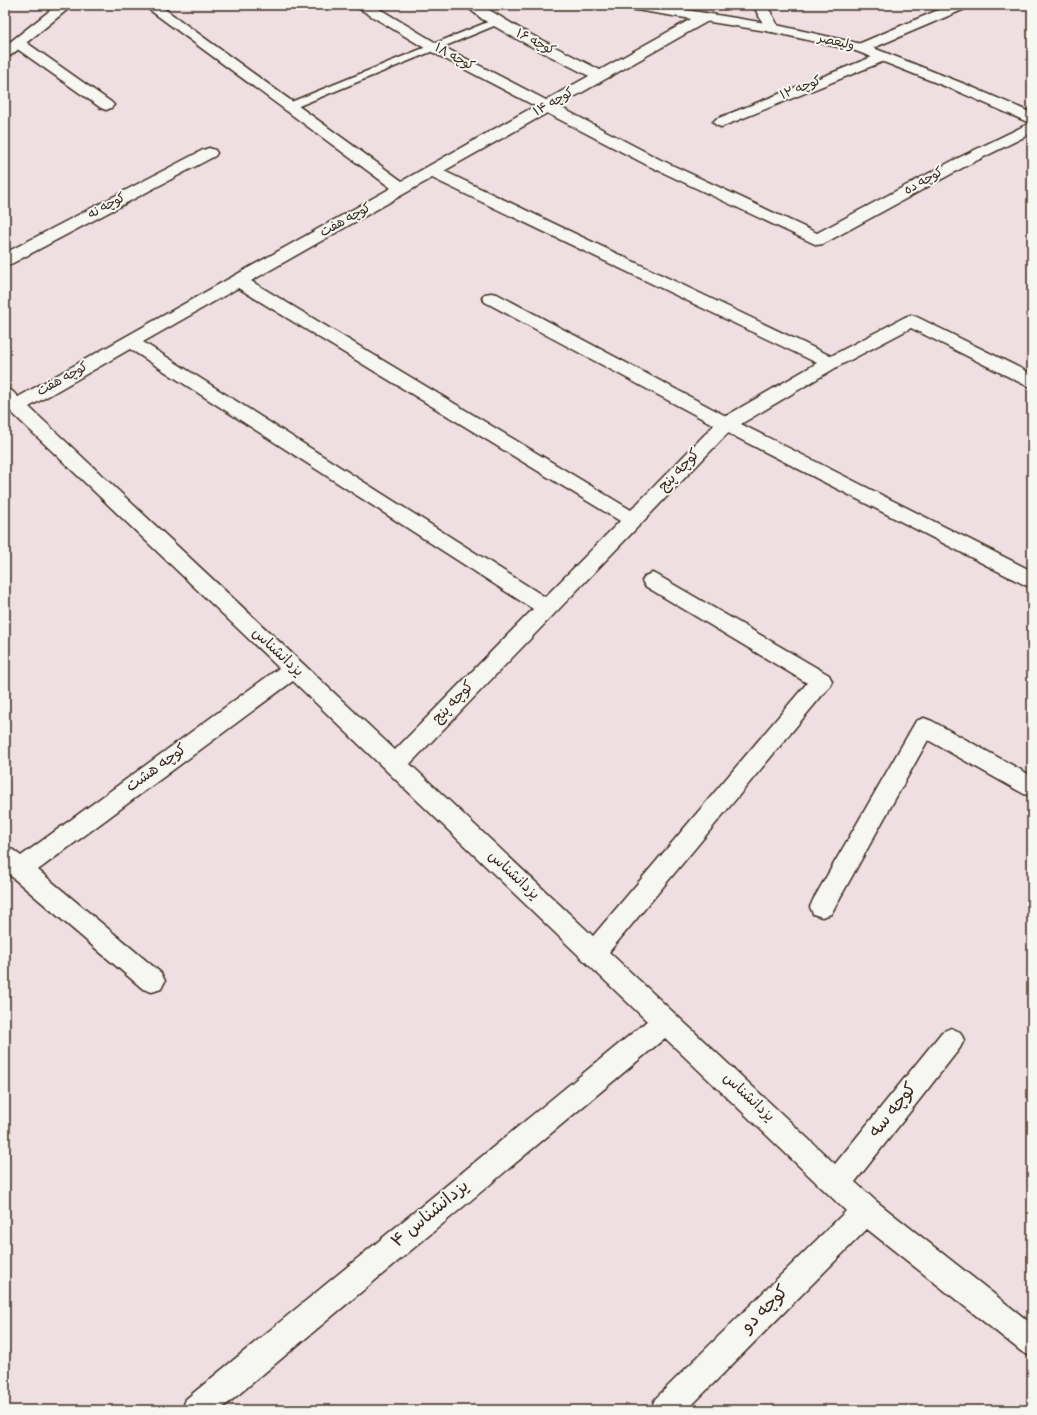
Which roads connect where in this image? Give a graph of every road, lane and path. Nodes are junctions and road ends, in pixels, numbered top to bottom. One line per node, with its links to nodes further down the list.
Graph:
1 (66, 5): 9 (street)
2 (73, 5): 9 (street)
3 (150, 5): 20 (street)
4 (363, 5): 14 (street, کوچه ۱۸)
5 (472, 5): 11 (street, کوچه ۱۶)
6 (630, 5): 10 (street, ولیعصر)
7 (760, 5): 12 (street)
8 (962, 5): 15 (street)
9 (50, 16): 13 (street)
10 (705, 17): 12 (street, ولیعصر); 18 (street, کوچه ۱۴)
11 (495, 22): 14 (lane); 18 (street, کوچه ۱۶)
12 (772, 28): 15 (street, ولیعصر)
13 (18, 43): 16 (street); 19 (street)
14 (433, 47): 20 (lane); 21 (street, کوچه ۱۸)
15 (861, 48): 17 (street, ولیعصر)
16 (5, 53)
17 (882, 57): 22 (street, ولیعصر); 23 (street, کوچه ۱۲)
18 (601, 76): 21 (street, کوچه ۱۴)
19 (106, 104)
20 (290, 106): 27 (street)
21 (547, 106): 26 (street, کوچه ۱۴); 28 (street, کوچه ۱۸)
22 (1032, 119)
23 (721, 122)
24 (1032, 127): 28 (street, کوچه ده)
25 (208, 153): 29 (street, کوچه نه)
26 (432, 172): 27 (street, کوچه ۱۴); 33 (street)
27 (403, 189): 30 (street, کوچه هفت)
28 (818, 240)
29 (5, 260)
30 (239, 281): 32 (street, کوچه هفت); 37 (street)
31 (491, 298): 36 (street)
32 (131, 342): 35 (street, کوچه هفت); 40 (street)
33 (831, 363): 34 (street, کوچه پنج); 36 (street, کوچه پنج)
34 (1032, 381)
35 (11, 401): 41 (street, یزدانشناس)
36 (726, 424): 37 (street, کوچه پنج); 38 (street)
37 (633, 520): 40 (street, کوچه پنج)
38 (1032, 580)
39 (652, 581): 46 (street)
40 (547, 608): 42 (street, کوچه پنج)
41 (294, 669): 42 (street, یزدانشناس); 44 (street, کوچه هشت)
42 (395, 765): 46 (street, یزدانشناس)
43 (1032, 787): 45 (street)
44 (13, 863): 47 (street)
45 (822, 907)
46 (594, 952): 48 (street, یزدانشناس)
47 (152, 981)
48 (666, 1020): 50 (street, یزدانشناس); 53 (street, یزدانشناس ۴)
49 (950, 1040): 50 (street, کوچه سه)
50 (837, 1182): 51 (street, یزدانشناس)
51 (866, 1211): 52 (street, یزدانشناس); 54 (street, کوچه دو)
52 (1032, 1342)
53 (197, 1410)
54 (666, 1410)

